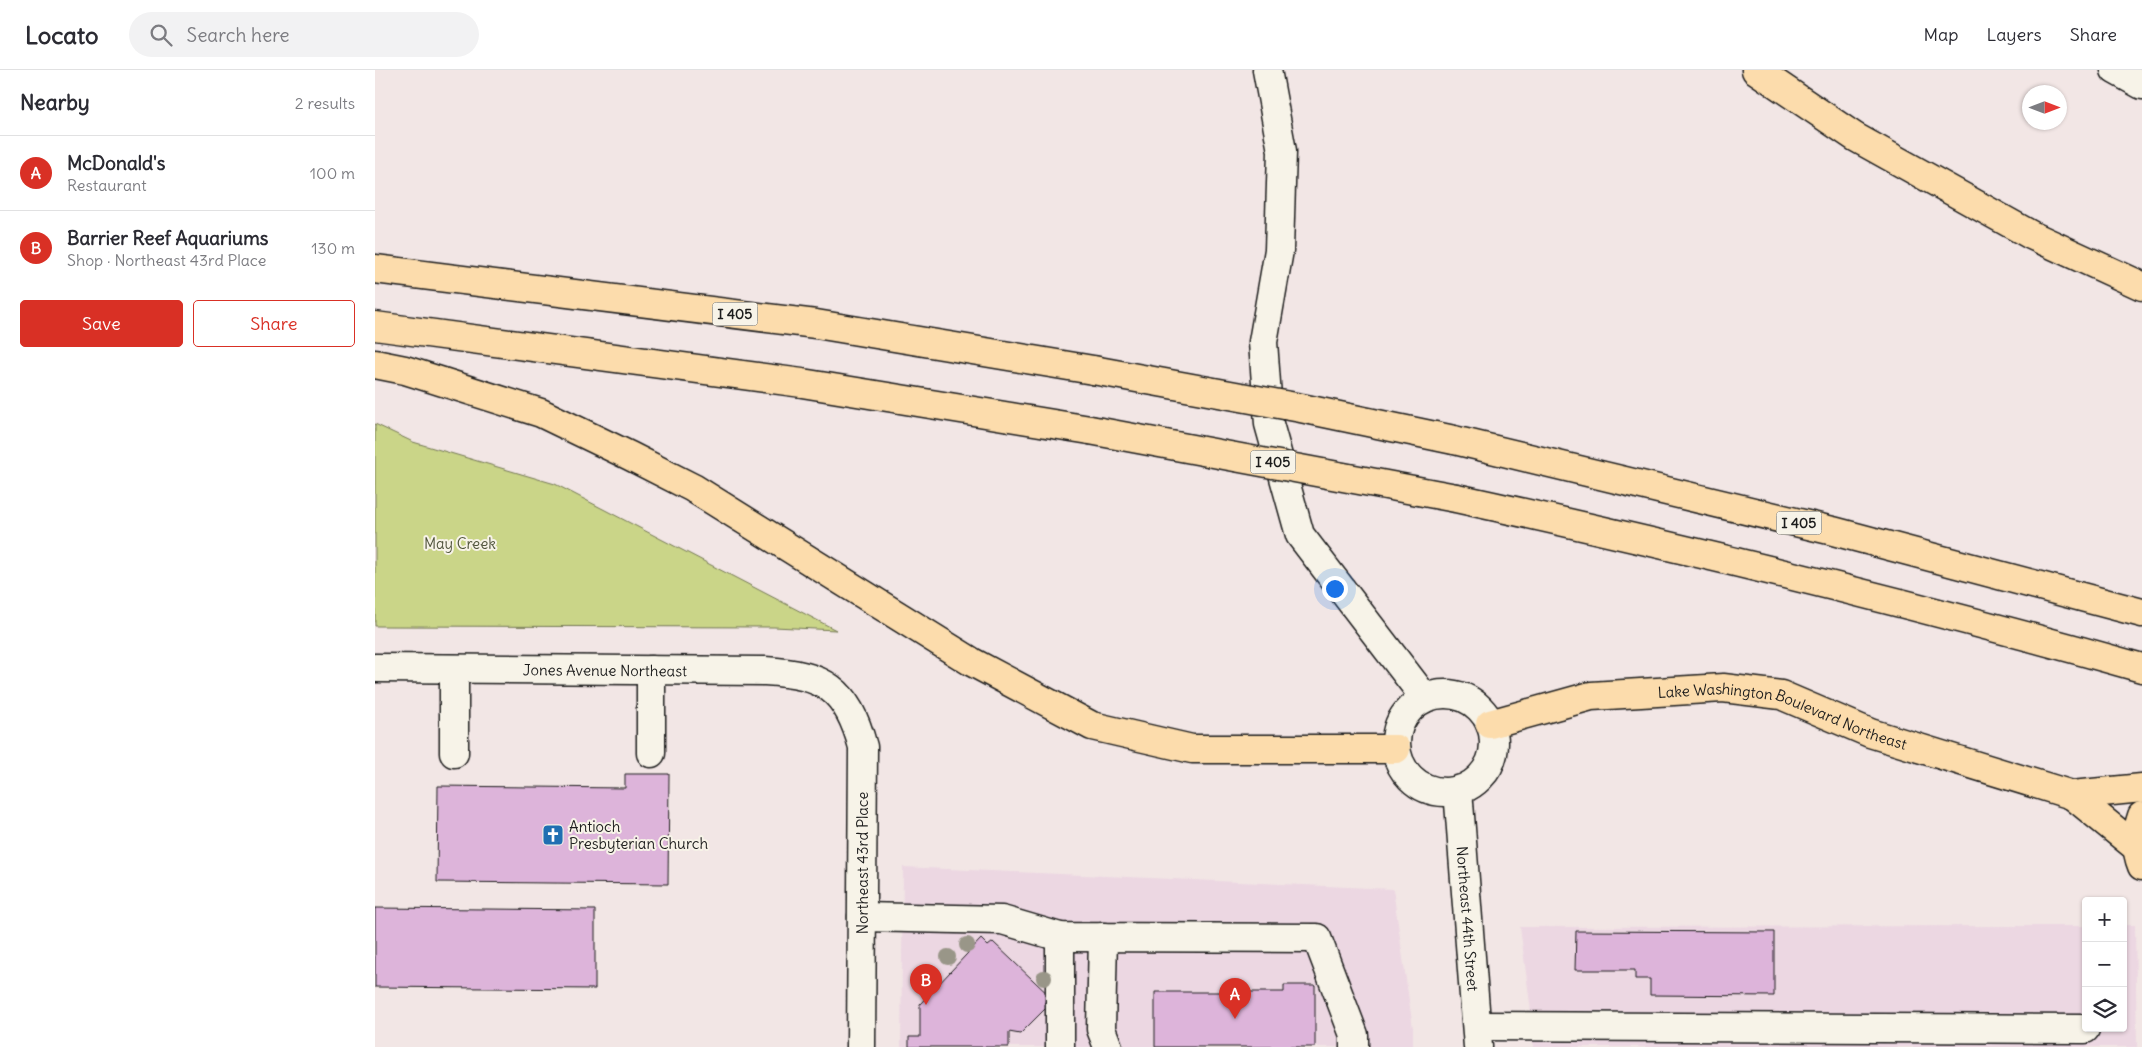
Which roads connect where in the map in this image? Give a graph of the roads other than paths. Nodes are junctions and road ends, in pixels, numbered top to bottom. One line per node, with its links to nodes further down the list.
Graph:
1 (1267, 70): 15 (street)
2 (1756, 70): 6 (main road)
3 (2115, 70): 4 (street)
4 (2142, 85)
5 (375, 269): 9 (main road, I 405, bridge)
6 (2142, 286)
7 (375, 326): 11 (main road, I 405, bridge)
8 (375, 364): 17 (main road)
9 (2142, 613)
10 (375, 668): 12 (street, Jones Avenue Northeast)
11 (2142, 668)
12 (454, 669): 13 (street, Jones Avenue Northeast); 18 (street)
13 (651, 670): 14 (street, Jones Avenue Northeast); 19 (street)
14 (831, 690): 25 (street, Northeast 43rd Place)
15 (1425, 698): 16 (street); 17 (street)
16 (1490, 724): 21 (street); 22 (main road, Lake Washington Boulevard Northeast)
17 (1396, 749): 21 (street)
18 (454, 753)
19 (651, 753)
20 (2142, 788): 22 (main road, Lake Washington Boulevard Northeast)
21 (1458, 790): 29 (street, Northeast 44th Street)
22 (2072, 795): 24 (main road, Lake Washington Boulevard Northeast)
23 (2142, 816): 24 (main road)
24 (2139, 857)
25 (862, 917): 26 (street); 30 (street, Northeast 43rd Place)
26 (1060, 937): 27 (street); 31 (street)
27 (1103, 937): 32 (street); 33 (street)
28 (2082, 1029): 29 (street)
29 (1477, 1036)
30 (861, 1047)
31 (1060, 1047)
32 (1108, 1047)
33 (1354, 1047)

